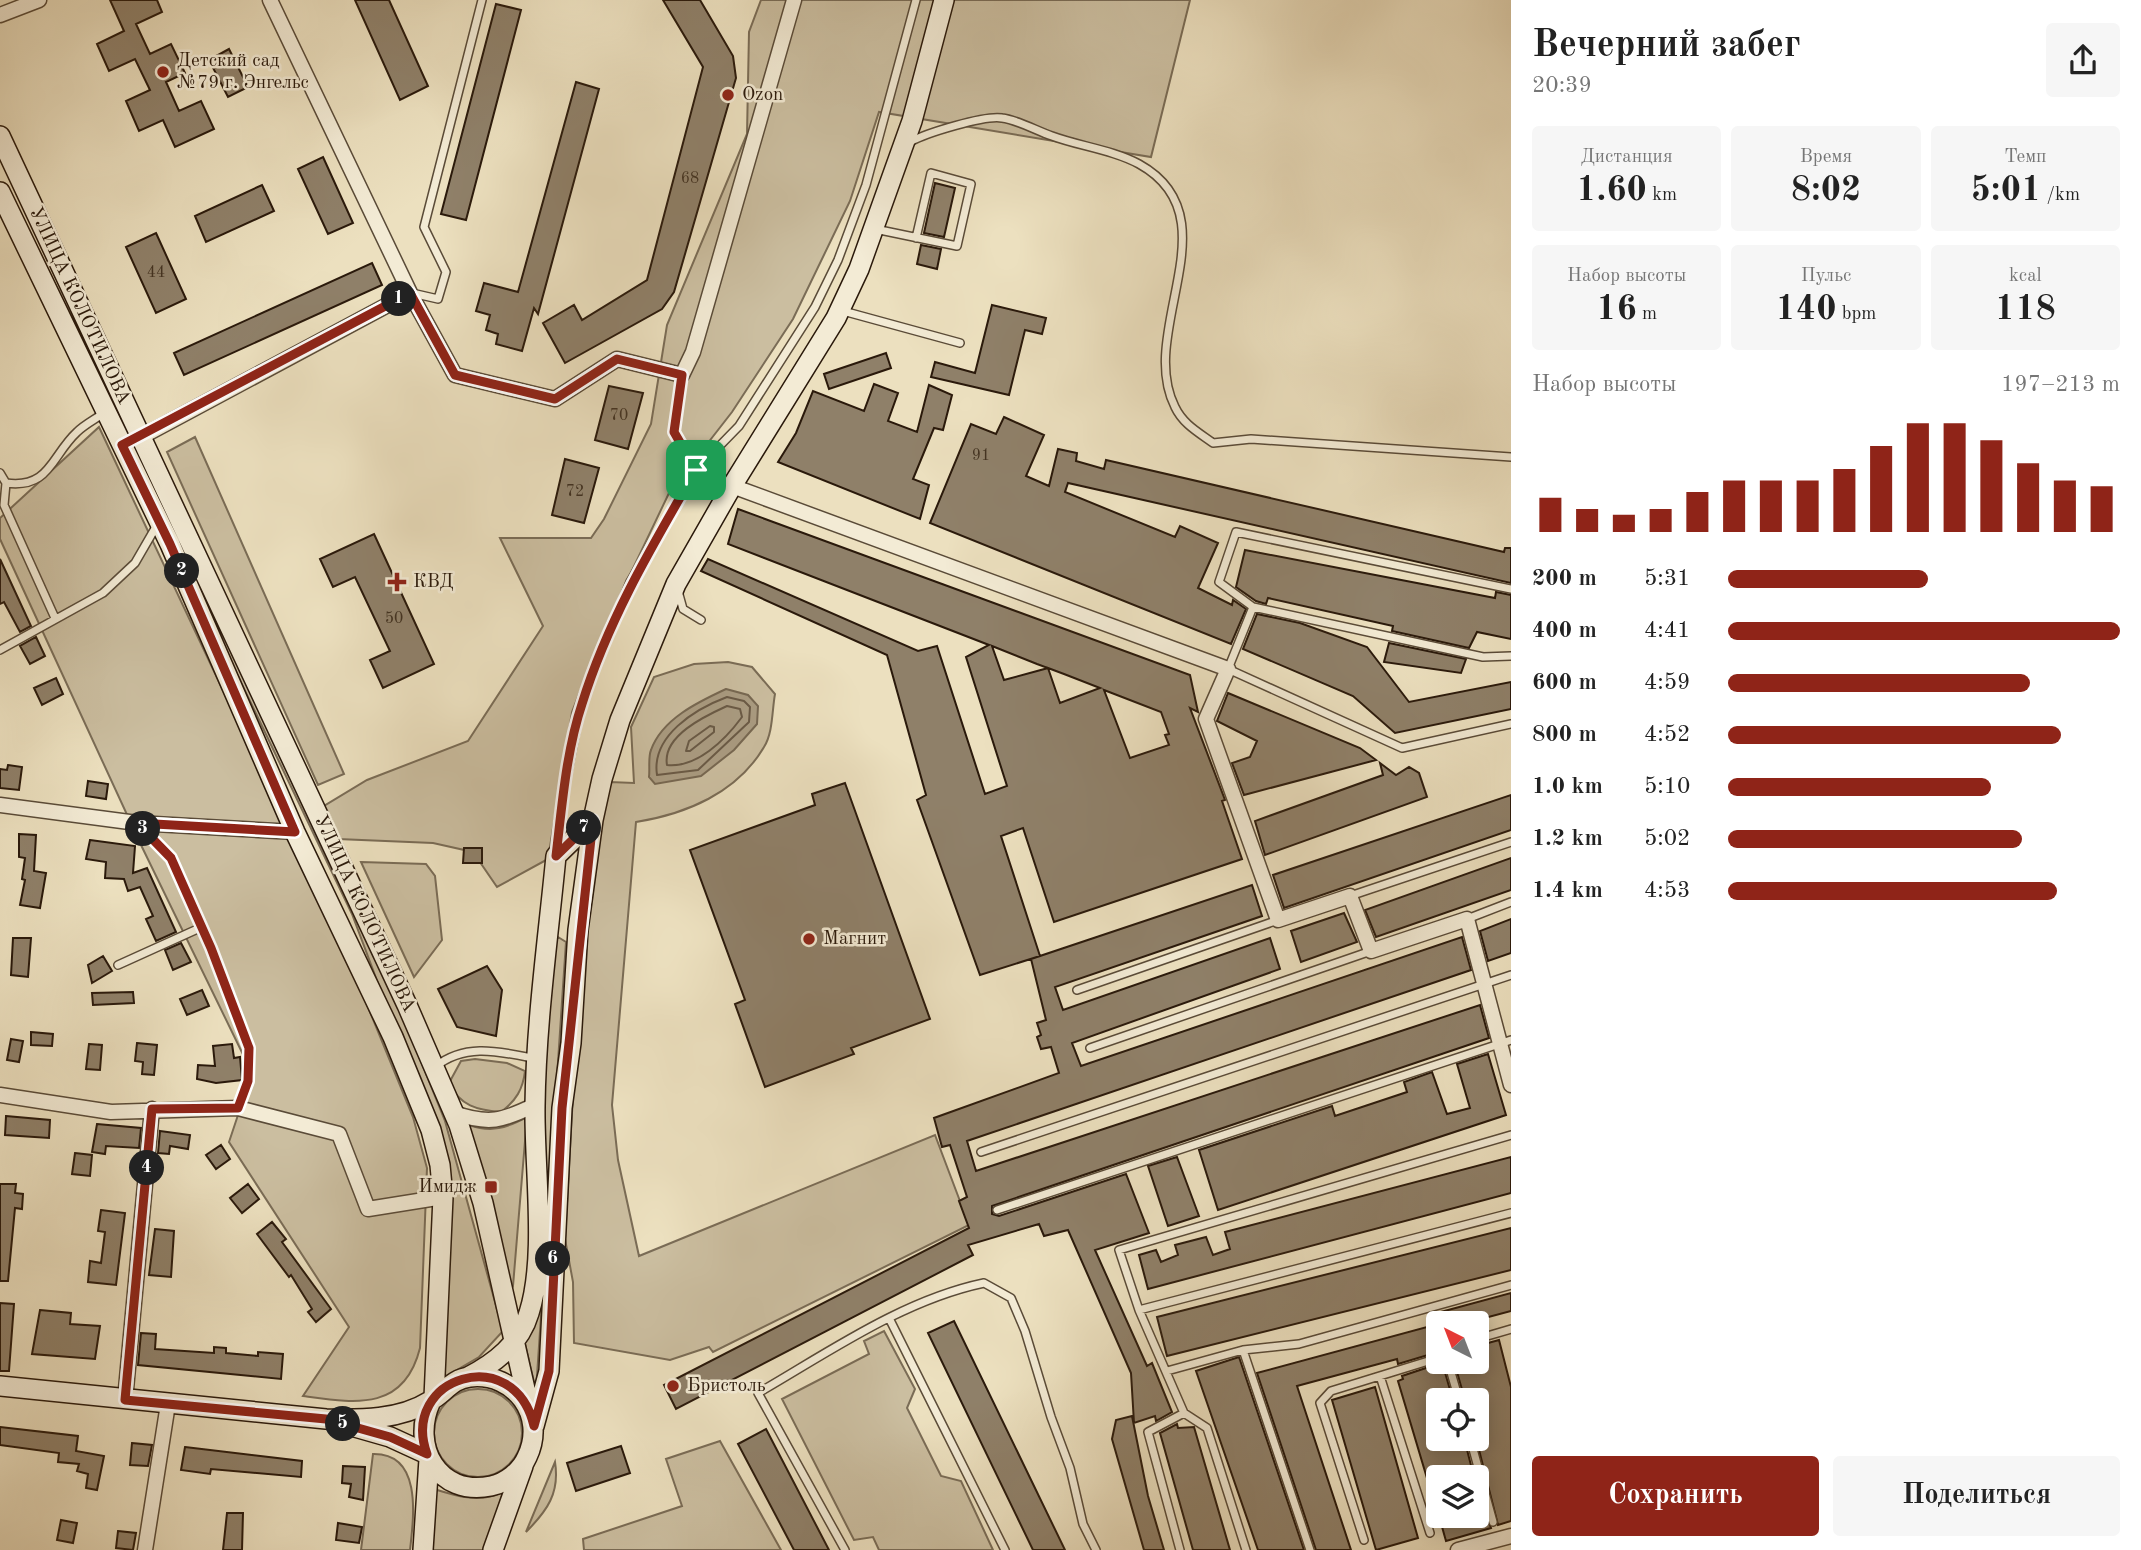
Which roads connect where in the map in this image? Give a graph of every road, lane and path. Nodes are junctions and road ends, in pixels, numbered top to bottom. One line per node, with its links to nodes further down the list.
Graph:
1 (39, 0): 7 (street)
2 (270, 0): 13 (street)
3 (482, 0): 13 (lane)
4 (794, 0): 16 (street)
5 (916, 0): 21 (lane)
6 (944, 0): 9 (main road)
7 (0, 15)
8 (0, 136): 18 (main road, УЛИЦА КОЛОТИЛОВА)
9 (904, 146): 11 (main road); 20 (lane)
10 (0, 192): 17 (main road, УЛИЦА КОЛОТИЛОВА)
11 (874, 229): 12 (lane); 14 (main road)
12 (916, 238): 12 (lane)
13 (410, 293): 16 (street); 18 (street)
14 (840, 310): 15 (lane); 24 (main road)
15 (960, 343)
16 (682, 375): 21 (lane)
17 (106, 411): 19 (main road, УЛИЦА КОЛОТИЛОВА); 23 (lane)
18 (141, 437): 19 (main road); 54 (main road, УЛИЦА КОЛОТИЛОВА)
19 (122, 445): 25 (main road, УЛИЦА КОЛОТИЛОВА)
20 (1511, 457)
21 (696, 470): 40 (lane)
22 (0, 473): 23 (lane)
23 (6, 483): 29 (lane)
24 (732, 486): 26 (main road); 33 (street)
25 (159, 522): 29 (lane); 38 (main road, УЛИЦА КОЛОТИЛОВА)
26 (676, 584): 30 (lane); 36 (main road)
27 (1511, 589): 28 (lane)
28 (1253, 607): 32 (lane); 33 (lane)
29 (55, 618): 31 (lane)
30 (701, 620)
31 (0, 650)
32 (1511, 656)
33 (1228, 669): 34 (lane); 44 (street)
34 (1511, 724)
35 (0, 805): 37 (street)
36 (593, 820): 40 (main road); 83 (main road)
37 (137, 823): 38 (street); 45 (lane)
38 (295, 832): 63 (main road, УЛИЦА КОЛОТИЛОВА)
39 (1511, 842): 41 (lane)
40 (556, 856): 53 (main road)
41 (1350, 896): 44 (street); 46 (street)
42 (1511, 902): 43 (lane)
43 (1467, 919): 46 (street); 49 (street)
44 (1279, 920): 50 (lane)
45 (202, 927): 47 (lane); 58 (lane)
46 (1371, 951): 52 (lane)
47 (118, 965)
48 (1511, 975): 49 (lane)
49 (1485, 984): 51 (street); 62 (lane)
50 (1077, 989)
51 (1506, 1042): 55 (street); 64 (lane)
52 (1090, 1048)
53 (538, 1059): 54 (lane); 57 (main road)
54 (435, 1068): 60 (main road, УЛИЦА КОЛОТИЛОВА)
55 (1511, 1085)
56 (0, 1095): 59 (street)
57 (535, 1105): 60 (street); 72 (main road)
58 (238, 1108): 59 (street); 63 (street)
59 (152, 1109): 79 (street)
60 (454, 1113): 72 (main road, УЛИЦА КОЛОТИЛОВА)
61 (1511, 1135): 67 (lane)
62 (981, 1152)
63 (443, 1197): 80 (main road, УЛИЦА КОЛОТИЛОВА)
64 (997, 1210)
65 (1511, 1213): 67 (lane)
66 (1511, 1285): 73 (lane)
67 (1139, 1310): 75 (lane)
68 (889, 1318): 95 (lane); 96 (lane); 97 (lane)
69 (1510, 1329): 70 (lane); 71 (lane)
70 (1489, 1335)
71 (1511, 1338)
72 (515, 1341): 77 (main road); 83 (main road, УЛИЦА КОЛОТИЛОВА)
73 (1243, 1350): 75 (lane); 100 (lane)
74 (1426, 1362): 76 (lane)
75 (1167, 1371): 82 (lane)
76 (1380, 1376): 89 (lane); 91 (lane)
77 (467, 1377): 80 (main road); 83 (main road)
78 (0, 1386): 79 (main road)
79 (125, 1400): 81 (main road)
80 (433, 1400): 84 (main road); 86 (main road, УЛИЦА КОЛОТИЛОВА)
81 (168, 1404): 84 (main road); 92 (street)
82 (1184, 1413): 98 (lane); 99 (lane)
83 (532, 1418): 87 (main road, УЛИЦА КОЛОТИЛОВА)
84 (326, 1419): 86 (main road)
85 (1474, 1451): 88 (lane)
86 (428, 1457): 87 (main road); 93 (main road, УЛИЦА КОЛОТИЛОВА)
87 (524, 1464): 94 (main road, УЛИЦА КОЛОТИЛОВА)
88 (1493, 1522)
89 (1430, 1534)
90 (1511, 1536): 101 (street)
91 (1364, 1540)
92 (145, 1550)
93 (423, 1550)
94 (493, 1550)
95 (845, 1550)
96 (1005, 1550)
97 (1096, 1550)
98 (1180, 1550)
99 (1246, 1550)
100 (1310, 1550)
101 (1458, 1550)

